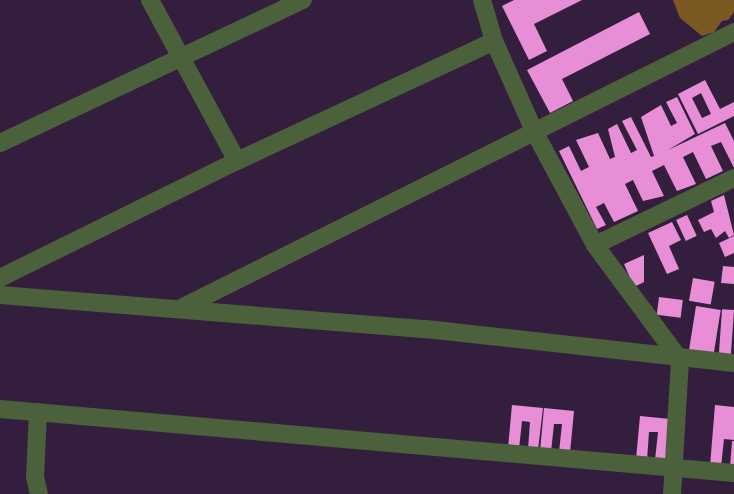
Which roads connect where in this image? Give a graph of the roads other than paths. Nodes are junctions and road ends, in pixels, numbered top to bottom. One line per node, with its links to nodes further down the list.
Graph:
1 (150, 0): 6 (street)
2 (303, 0): 6 (street)
3 (482, 0): 5 (street)
4 (734, 32): 7 (street)
5 (494, 41): 7 (street); 9 (street)
6 (179, 56): 8 (street); 9 (street)
7 (534, 131): 11 (street); 14 (street)
8 (0, 143)
9 (237, 160): 12 (street)
10 (734, 178): 11 (street)
11 (595, 245): 15 (street)
12 (0, 278)
13 (0, 295): 14 (street)
14 (182, 308): 15 (street)
15 (680, 360): 16 (street); 19 (street)
16 (734, 363)
17 (0, 409): 18 (street)
18 (38, 412): 19 (street); 21 (street)
19 (675, 467): 20 (street); 22 (street)
20 (734, 473)
21 (39, 494)
22 (672, 494)

